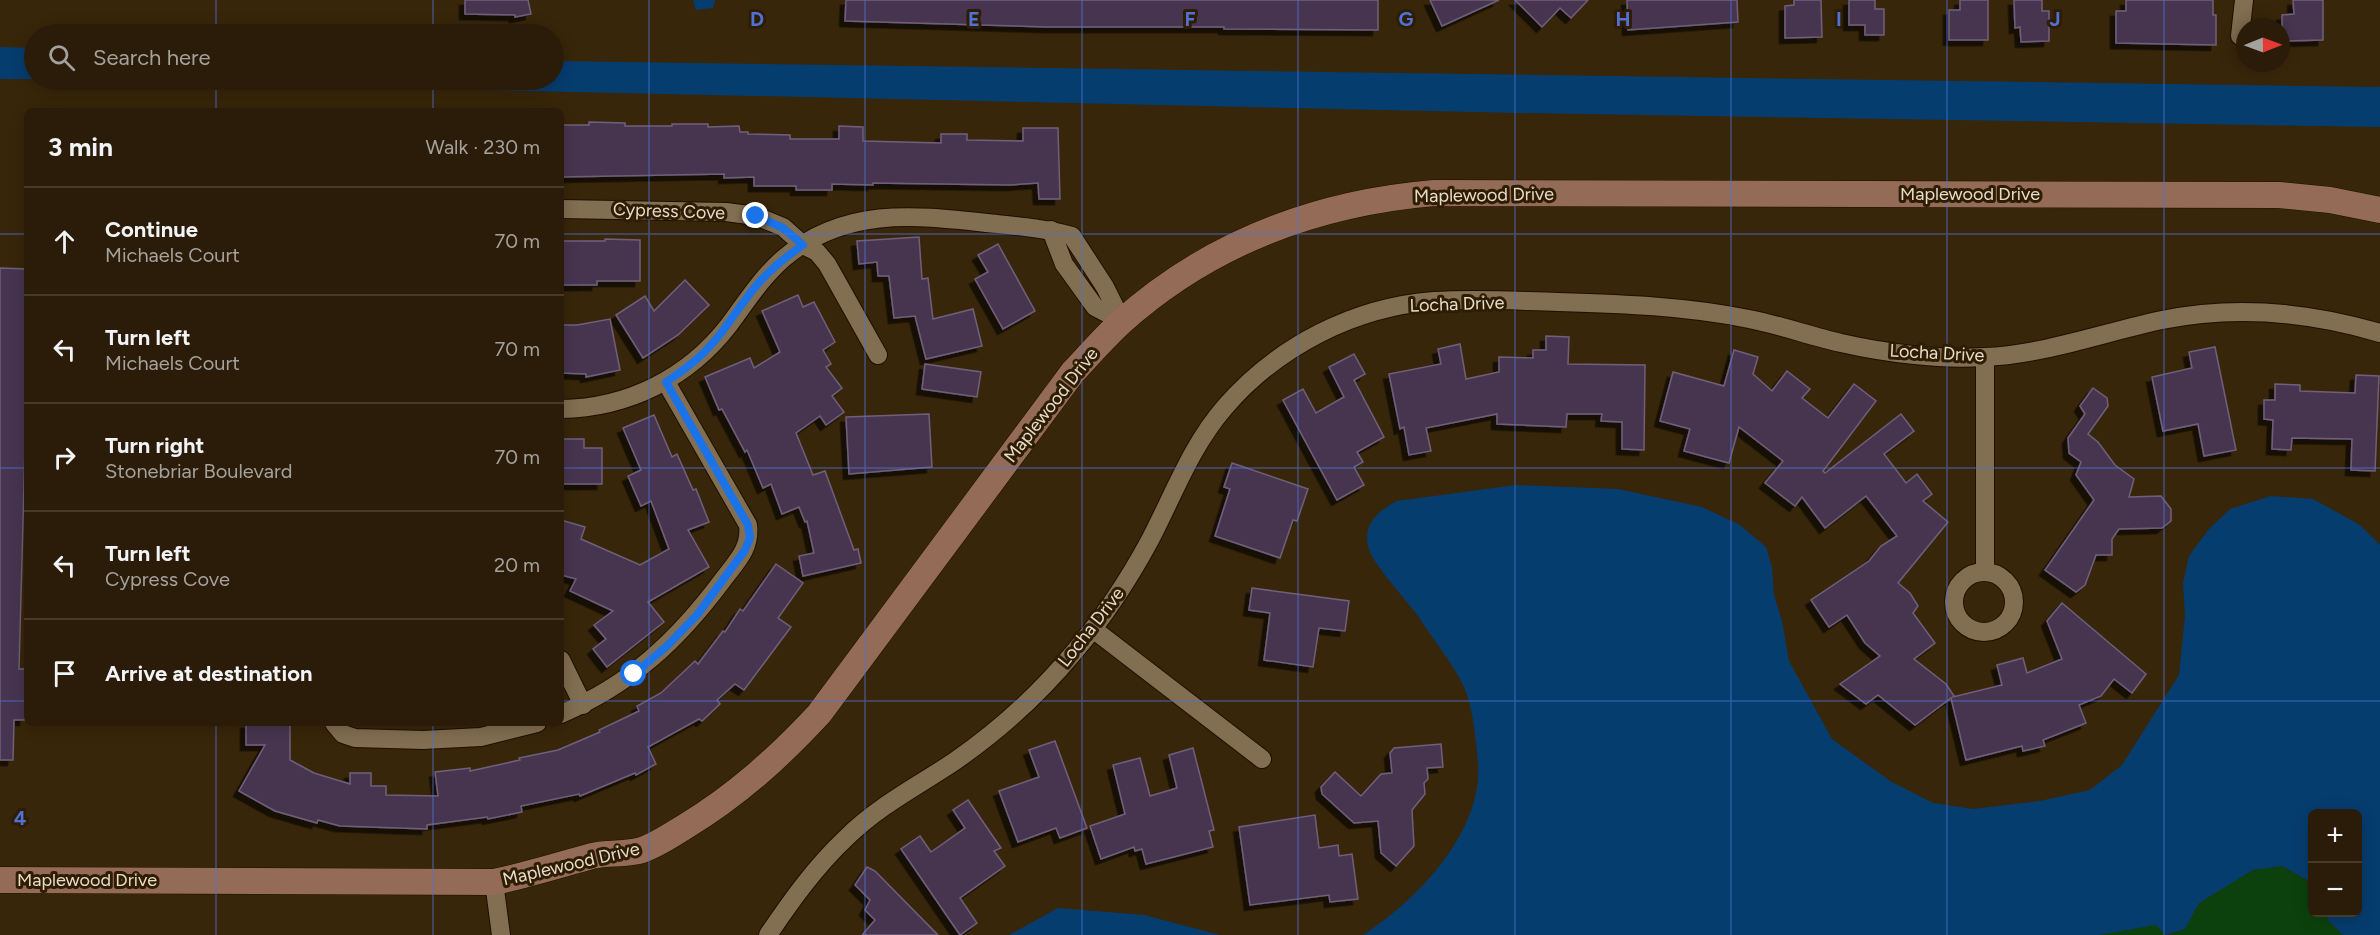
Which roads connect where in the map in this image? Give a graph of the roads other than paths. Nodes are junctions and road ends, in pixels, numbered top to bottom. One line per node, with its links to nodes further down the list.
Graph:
1 (2244, 0): 2 (street)
2 (2242, 18)
3 (564, 209): 5 (street, Cypress Cove)
4 (2380, 210): 6 (street, Maplewood Drive)
5 (803, 245): 6 (street); 8 (street, Cypress Cove); 10 (street)
6 (1122, 321): 21 (street, Maplewood Drive)
7 (2380, 333): 9 (street, Locha Drive)
8 (878, 356)
9 (1985, 358): 12 (street); 13 (street, Locha Drive)
10 (666, 382): 11 (street); 15 (street)
11 (564, 409)
12 (1985, 572)
13 (1093, 629): 19 (street); 23 (street, Locha Drive)
14 (564, 666): 15 (street)
15 (583, 705): 16 (street)
16 (564, 713)
17 (336, 726): 18 (street)
18 (524, 726)
19 (1262, 759)
20 (0, 880): 21 (street, Maplewood Drive)
21 (494, 882): 22 (street)
22 (501, 935)
23 (768, 935)

